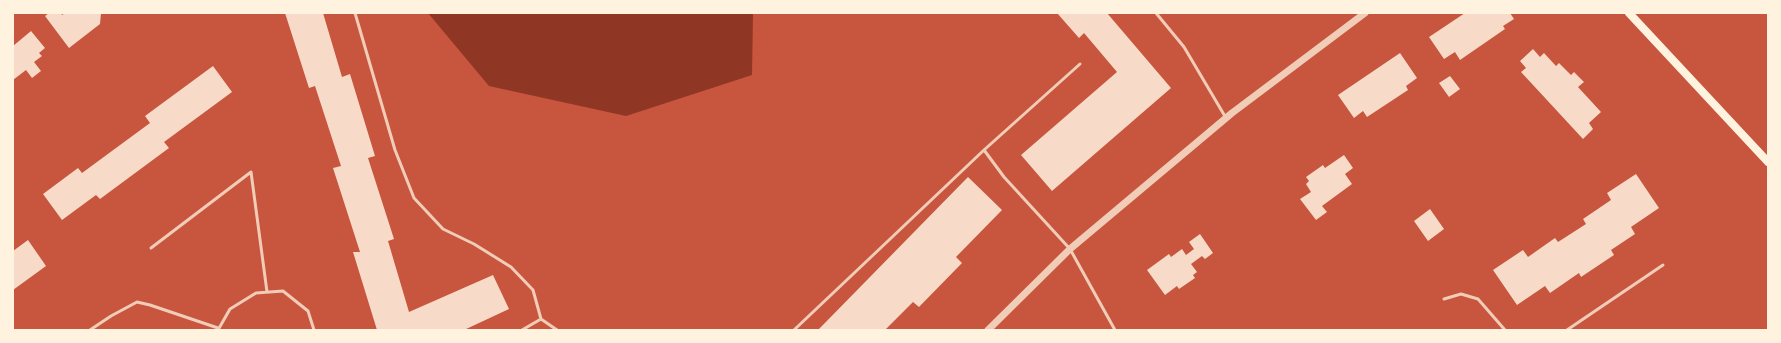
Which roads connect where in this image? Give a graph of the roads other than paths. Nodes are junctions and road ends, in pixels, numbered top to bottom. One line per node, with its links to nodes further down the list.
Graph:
1 (355, 13): 14 (lane)
2 (1156, 13): 6 (lane)
3 (1365, 13): 6 (street)
4 (1629, 13): 8 (main road)
5 (1080, 64): 7 (lane)
6 (1226, 118): 10 (street)
7 (984, 150): 10 (lane); 20 (lane)
8 (1768, 162)
9 (151, 248): 12 (lane)
10 (1070, 249): 21 (street); 22 (lane)
11 (1663, 265): 24 (lane)
12 (267, 292): 15 (lane); 17 (lane)
13 (1444, 299): 23 (lane)
14 (541, 318): 18 (lane); 19 (lane)
15 (218, 329): 16 (lane)
16 (90, 330)
17 (314, 330)
18 (522, 330)
19 (557, 330)
20 (794, 330)
21 (988, 330)
22 (1115, 330)
23 (1505, 330)
24 (1567, 330)

